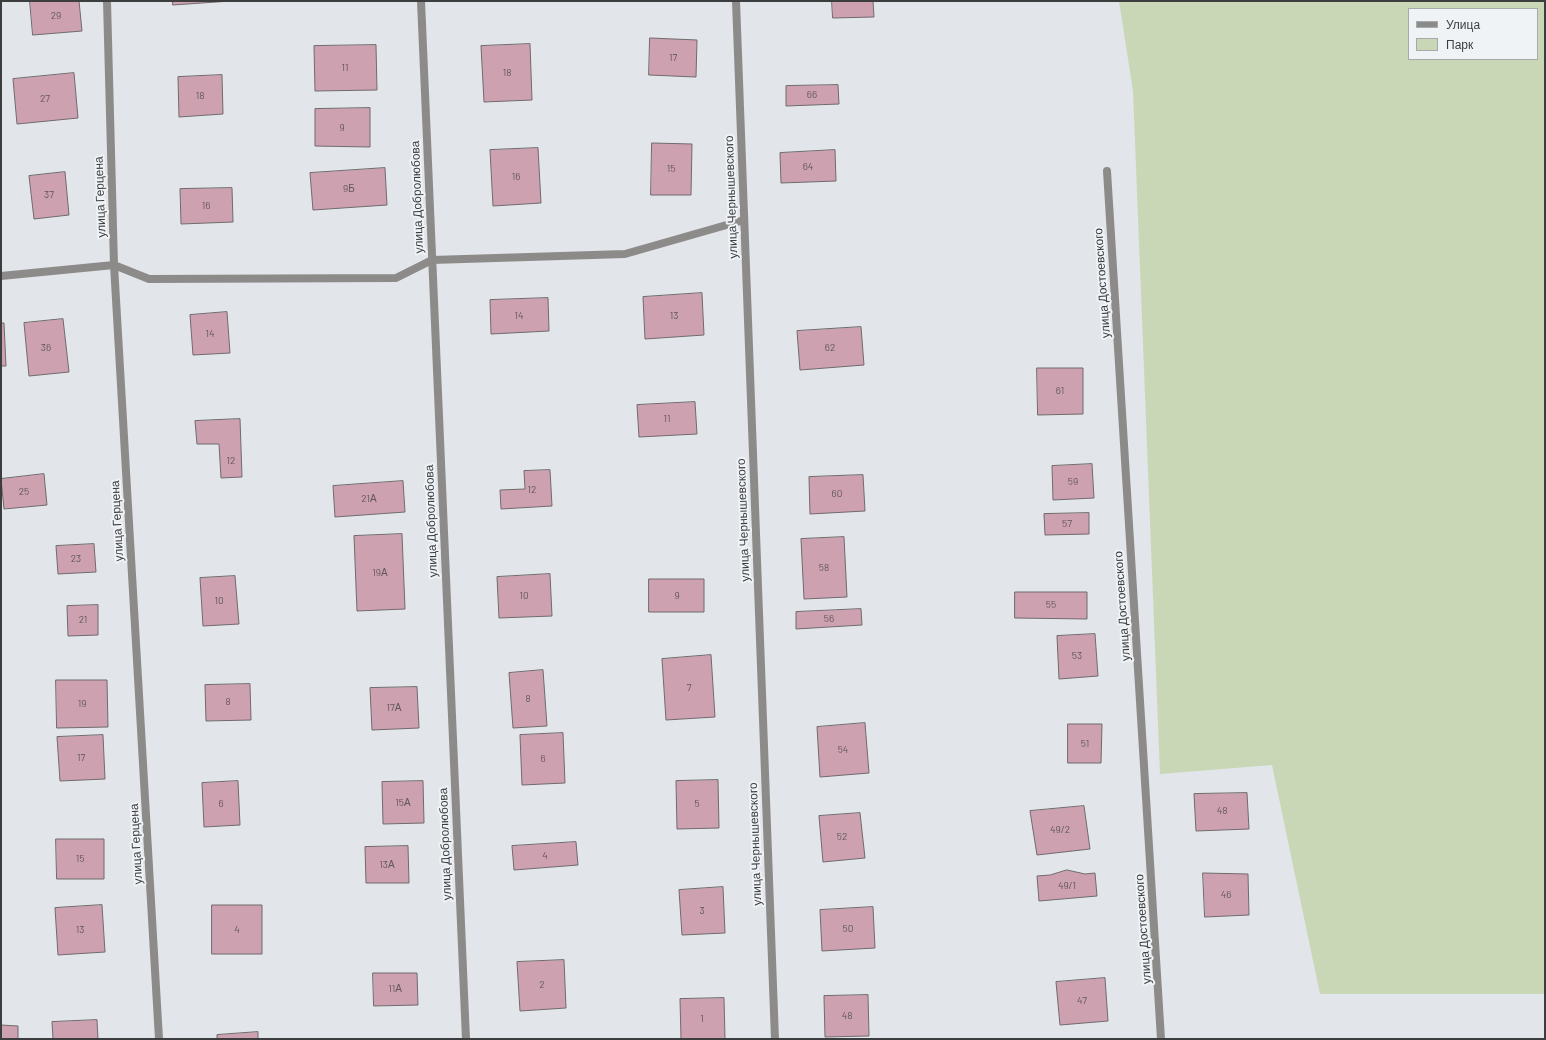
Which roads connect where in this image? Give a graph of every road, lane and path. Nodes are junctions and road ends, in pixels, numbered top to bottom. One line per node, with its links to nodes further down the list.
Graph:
1 (107, 1): 7 (street, улица Герцена)
2 (420, 1): 6 (street, улица Добролюбова)
3 (736, 1): 5 (street, улица Чернышевского)
4 (1107, 171): 12 (street, улица Достоевского)
5 (744, 220): 6 (street); 11 (street, улица Чернышевского)
6 (432, 260): 7 (street); 10 (street, улица Добролюбова)
7 (114, 265): 8 (street); 9 (street, улица Герцена)
8 (1, 276)
9 (159, 1039)
10 (466, 1039)
11 (775, 1039)
12 (1161, 1039)

